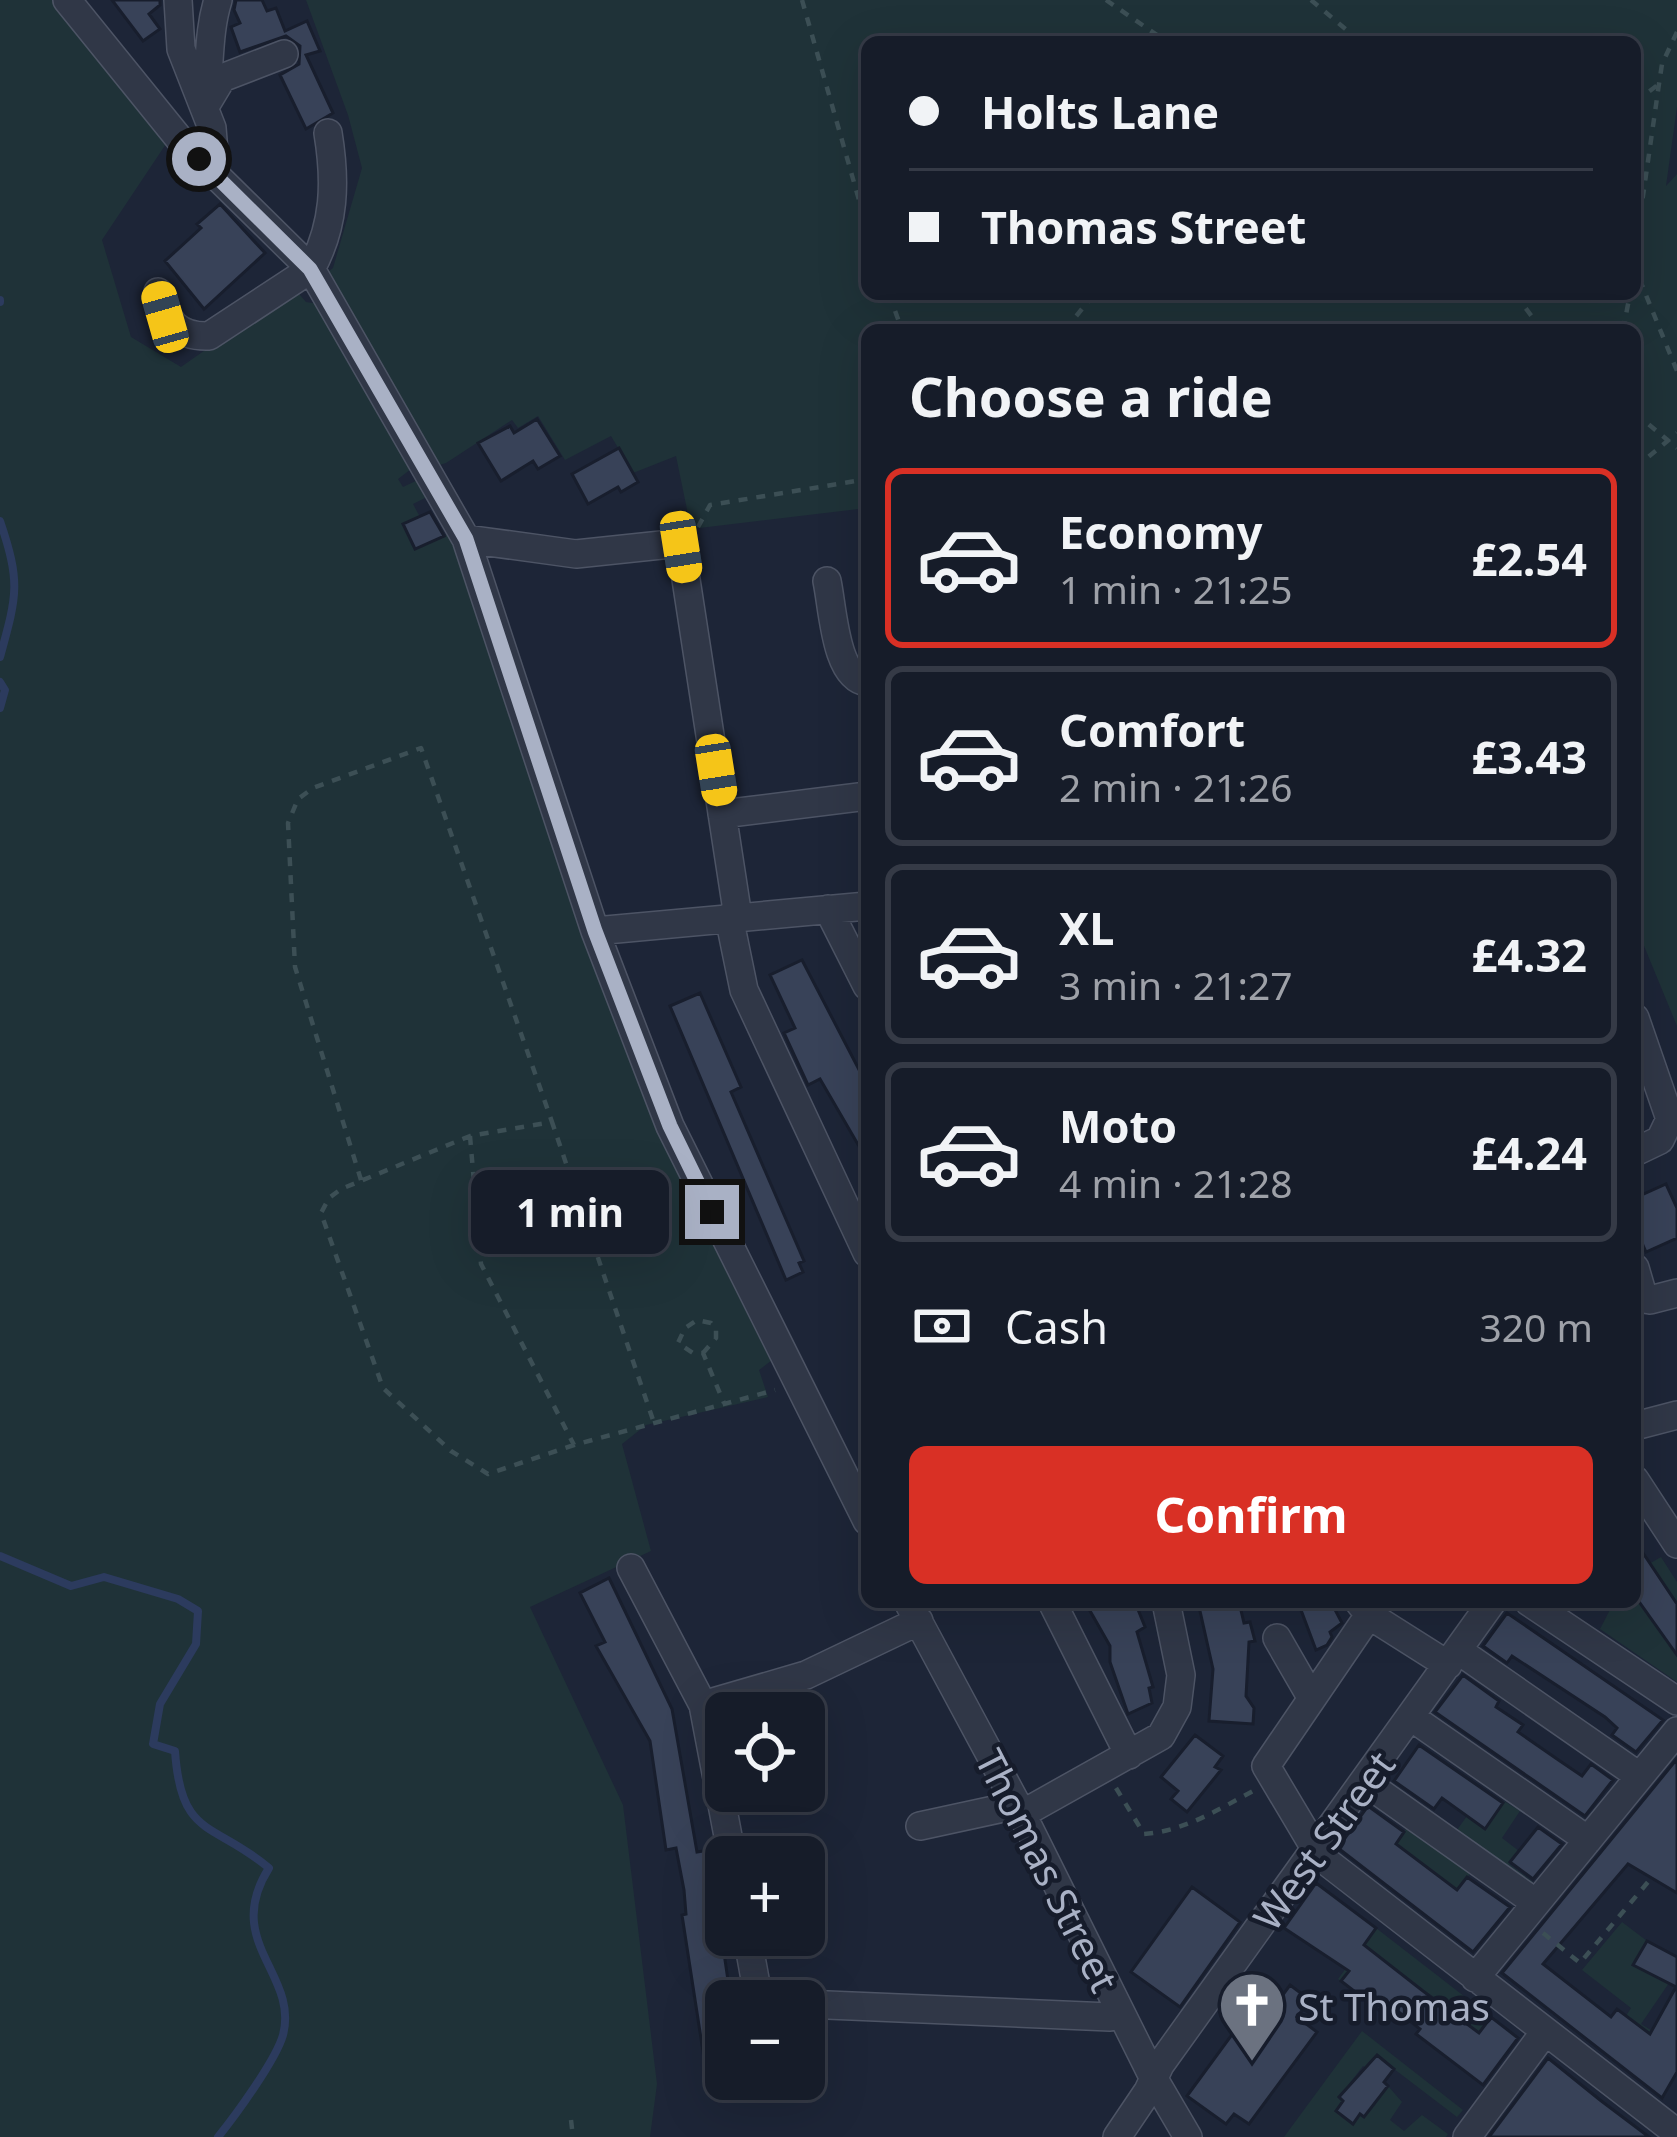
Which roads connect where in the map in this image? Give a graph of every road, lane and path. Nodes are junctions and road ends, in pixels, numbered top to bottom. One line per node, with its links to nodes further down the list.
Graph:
1 (178, 0): 13 (street)
2 (218, 0): 13 (street)
3 (802, 0): 16 (path)
4 (1106, 0): 8 (path)
5 (1311, 0): 9 (path)
6 (80, 7): 15 (street)
7 (1677, 32): 11 (path)
8 (1158, 36)
9 (1354, 36)
10 (284, 54): 13 (street)
11 (1659, 84): 12 (path); 17 (path)
12 (1641, 98)
13 (204, 107): 15 (street)
14 (328, 133): 18 (street)
15 (216, 176): 18 (street)
16 (861, 207)
17 (1641, 219)
18 (310, 269): 20 (street); 30 (street)
19 (1641, 291): 23 (path)
20 (158, 292)
21 (1089, 300): 22 (path)
22 (1070, 324)
23 (1677, 371)
24 (1641, 418): 26 (path)
25 (1677, 433): 26 (path)
26 (1668, 440): 27 (path); 28 (path)
27 (1677, 448)
28 (1641, 463)
29 (861, 479): 31 (path)
30 (466, 539): 31 (street); 39 (street)
31 (676, 545): 35 (street)
32 (827, 581): 33 (street)
33 (861, 682)
34 (861, 797): 35 (street)
35 (722, 814): 38 (street)
36 (861, 906): 37 (street)
37 (828, 909): 38 (street); 40 (street)
38 (734, 917): 39 (street); 46 (street)
39 (595, 931): 50 (street)
40 (861, 974)
41 (1641, 1035): 44 (street)
42 (552, 1122): 43 (path); 45 (path); 53 (path)
43 (470, 1136): 45 (path); 55 (path)
44 (1641, 1149)
45 (361, 1180): 55 (path)
46 (861, 1240)
47 (1677, 1293): 48 (street)
48 (1641, 1299)
49 (704, 1353): 49 (path); 51 (path)
50 (798, 1383): 51 (path); 57 (street)
51 (724, 1403): 53 (path)
52 (1677, 1415): 54 (street)
53 (654, 1423): 55 (path)
54 (1641, 1424)
55 (574, 1445)
56 (1641, 1489): 58 (street)
57 (861, 1509)
58 (1677, 1544)
59 (631, 1568): 70 (street)
60 (1054, 1608): 73 (street)
61 (1167, 1608): 73 (street)
62 (1364, 1608): 67 (street); 68 (street)
63 (1488, 1608): 67 (street, West Street)
64 (1538, 1608): 69 (street)
65 (914, 1612): 70 (street); 77 (street, Thomas Street)
66 (1276, 1638): 68 (street)
67 (1454, 1658): 71 (street, West Street); 75 (street)
68 (1311, 1697): 74 (street)
69 (1677, 1702)
70 (704, 1705): 79 (street)
71 (1411, 1717): 76 (street, West Street); 80 (street)
72 (1677, 1731): 75 (street)
73 (1117, 1762): 74 (path); 77 (street)
74 (1271, 1772): 81 (street)
75 (1639, 1776): 80 (street)
76 (1365, 1782): 81 (street, West Street); 83 (street)
77 (1020, 1809): 78 (street); 86 (street, Thomas Street)
78 (920, 1826)
79 (728, 1836)
80 (1588, 1840): 83 (street)
81 (1316, 1850): 84 (street); 88 (street, West Street)
82 (1648, 1882): 83 (path)
83 (1535, 1915): 84 (street)
84 (1475, 1978): 87 (street)
85 (825, 2005): 86 (street)
86 (1120, 2012): 88 (street, Thomas Street)
87 (1544, 2033): 90 (street); 94 (street)
88 (1154, 2079): 92 (street, West Street); 93 (street, Thomas Street)
89 (571, 2120): 91 (path)
90 (1674, 2126)
91 (574, 2137)
92 (1117, 2137)
93 (1188, 2137)
94 (1467, 2137)

